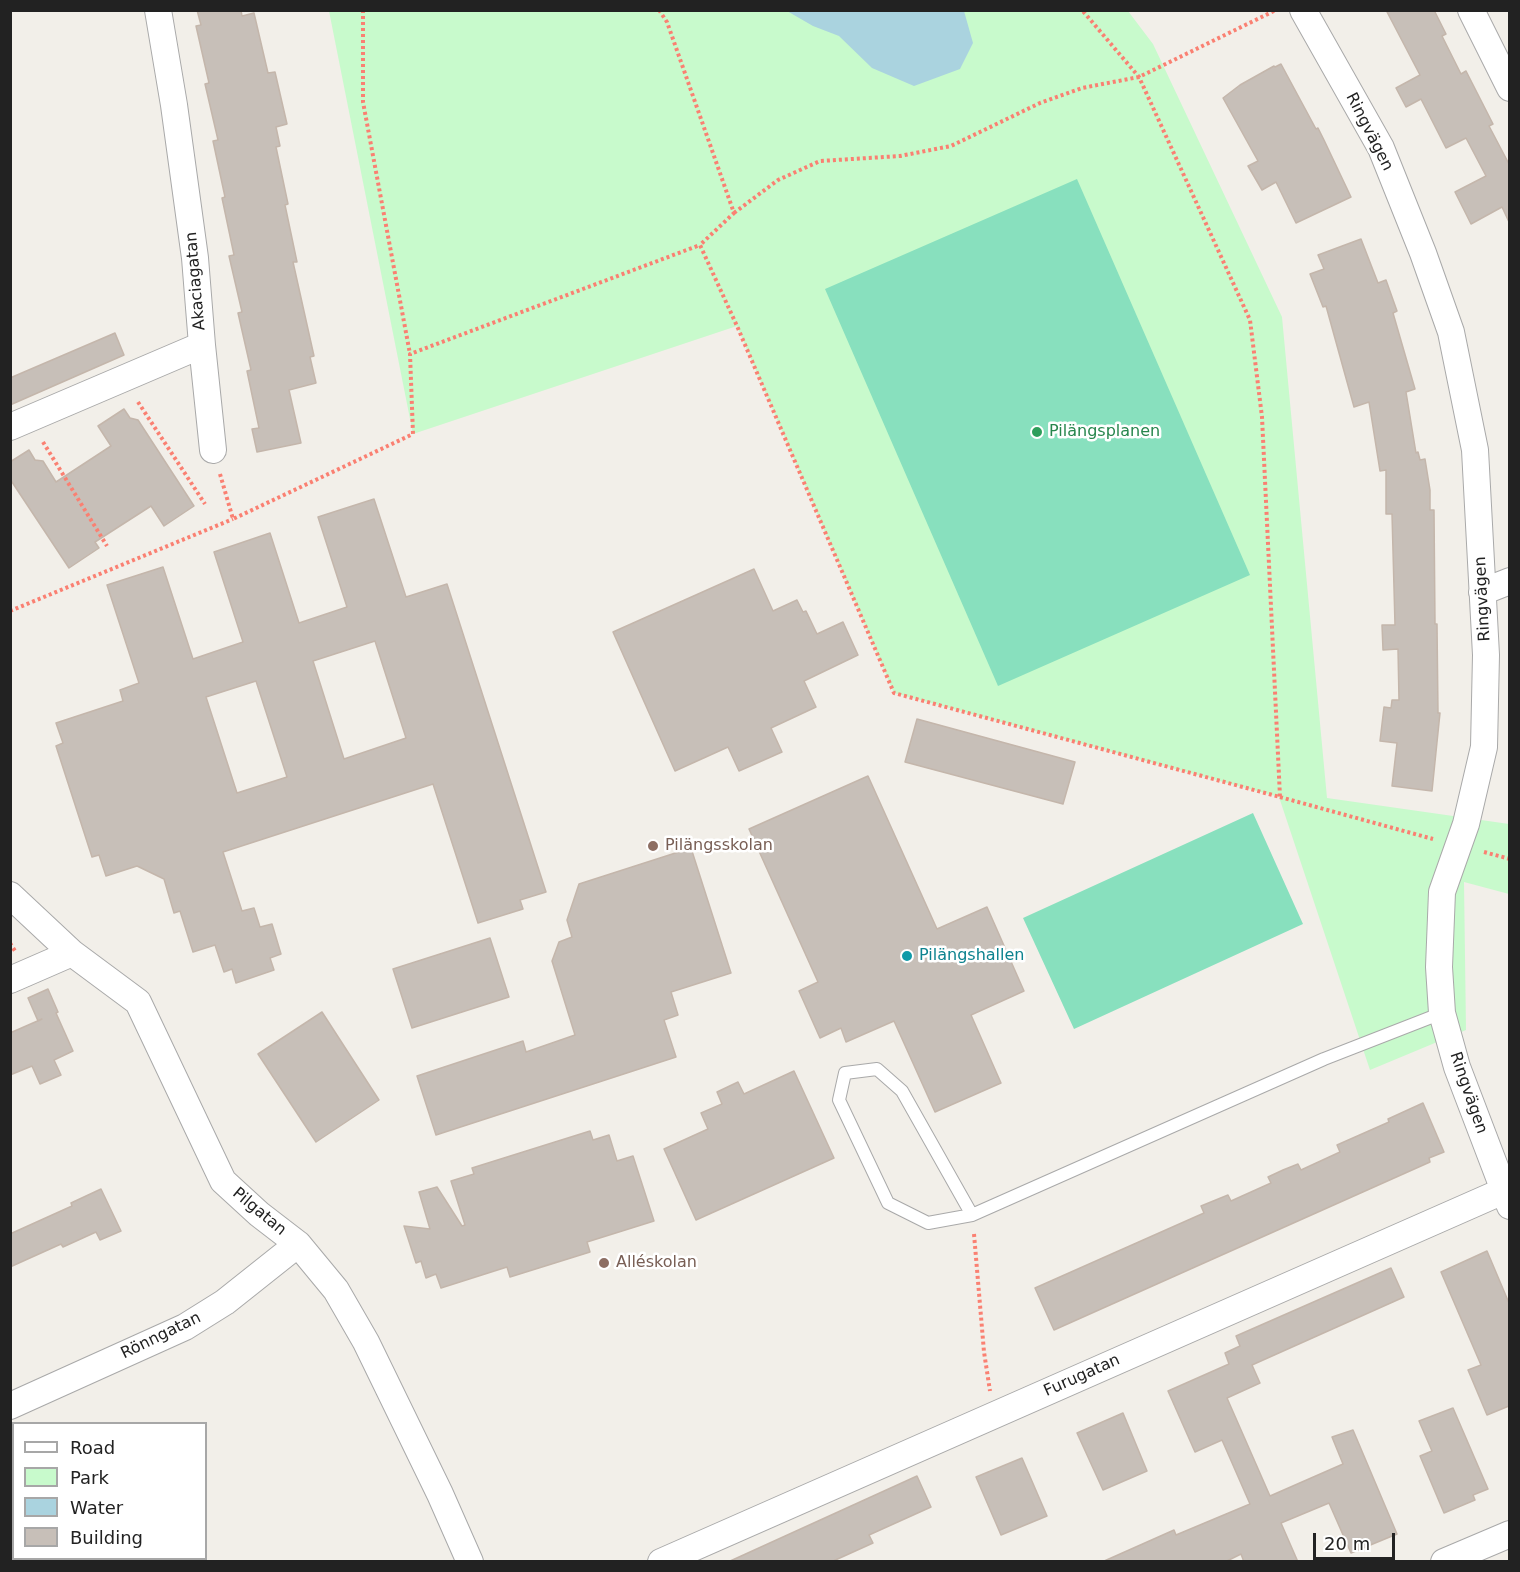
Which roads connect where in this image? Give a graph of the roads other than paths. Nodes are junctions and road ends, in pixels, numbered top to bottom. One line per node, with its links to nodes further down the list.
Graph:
1 (158, 10): 5 (street, Akaciagatan)
2 (1303, 10): 9 (street, Ringvägen)
3 (1471, 10): 4 (street)
4 (1509, 88)
5 (202, 345): 6 (street, Akaciagatan); 7 (street)
6 (20, 423)
7 (213, 450)
8 (1509, 581): 9 (street)
9 (1482, 592): 13 (street, Ringvägen)
10 (10, 895): 11 (street, Pilgatan)
11 (72, 953): 12 (street); 16 (street, Pilgatan)
12 (10, 980)
13 (1442, 1013): 14 (street, Ringvägen); 15 (lane)
14 (1507, 1195): 20 (street, Furugatan)
15 (972, 1215): 15 (lane)
16 (298, 1244): 17 (street, Rönngatan); 19 (street, Pilgatan)
17 (10, 1406)
18 (1509, 1534): 21 (street)
19 (470, 1562)
20 (662, 1562)
21 (1444, 1562)

